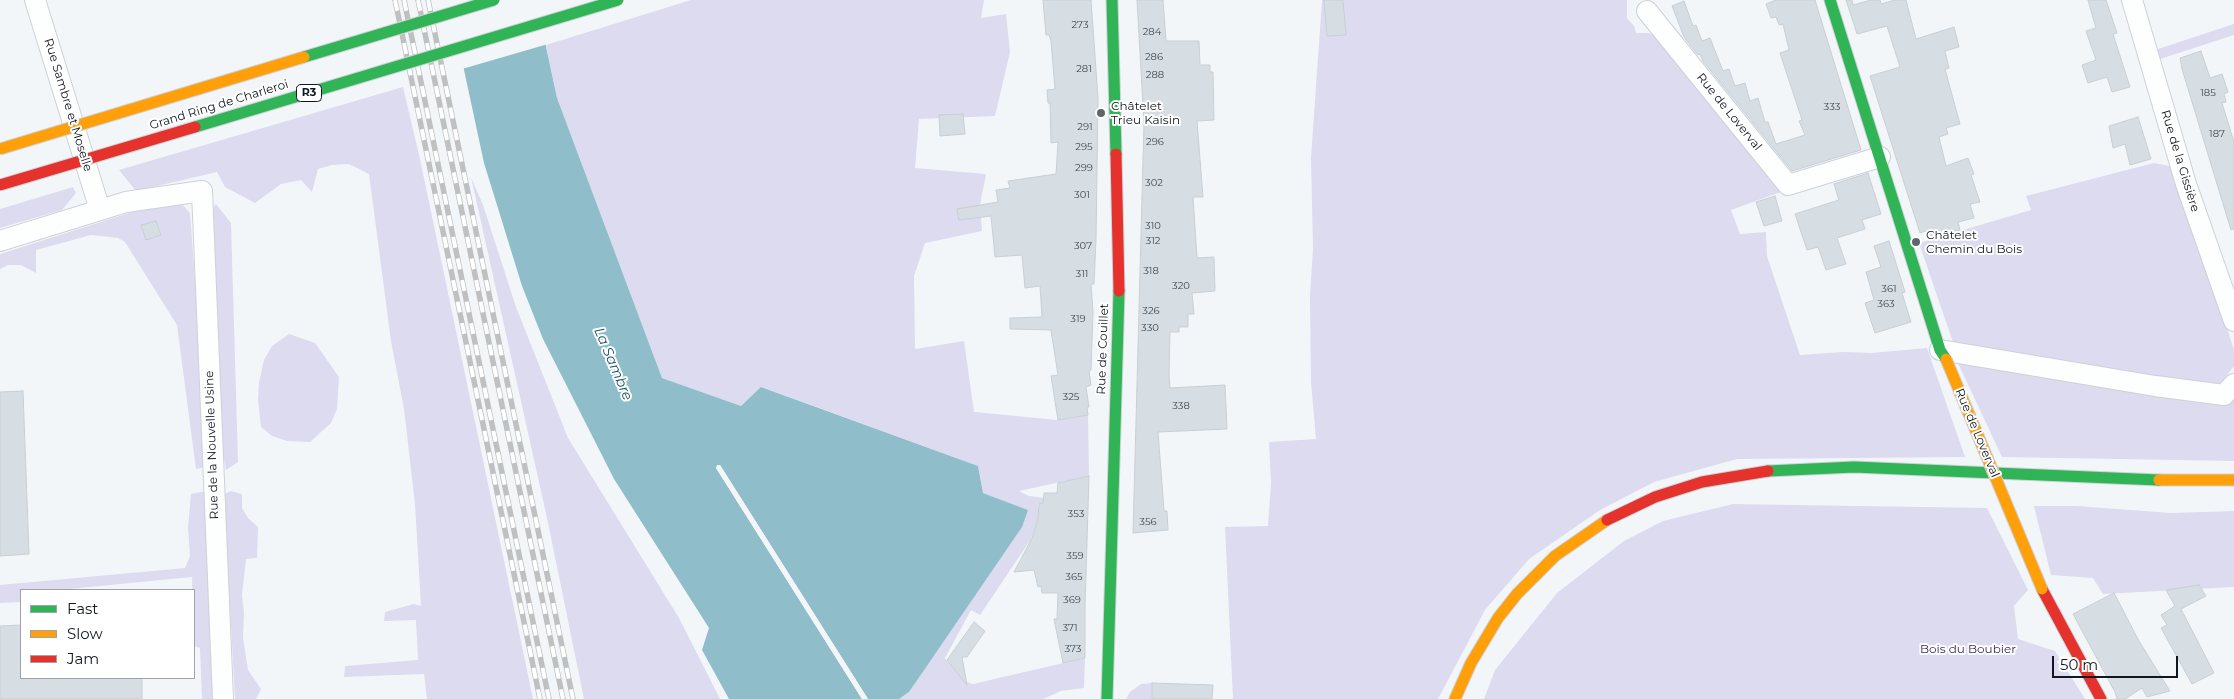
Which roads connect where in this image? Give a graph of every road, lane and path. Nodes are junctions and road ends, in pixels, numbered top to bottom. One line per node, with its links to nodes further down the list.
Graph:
1 (36, 0): 11 (street, Rue Sambre et Moselle)
2 (494, 0): 8 (main road, Grand Ring de Charleroi, bridge)
3 (618, 0): 10 (main road, Grand Ring de Charleroi / R3, bridge)
4 (1112, 0): 26 (main road, Rue de Couillet)
5 (1830, 0): 9 (main road, Rue de Loverval)
6 (2132, 0): 13 (street, Rue de la Gissière)
7 (1647, 10): 9 (street, Rue de Loverval)
8 (0, 149)
9 (1880, 157): 14 (main road, Rue de Loverval)
10 (0, 185)
11 (100, 210): 12 (street); 25 (street, Rue de la Nouvelle Usine)
12 (0, 241)
13 (2234, 321)
14 (1943, 354): 15 (street); 28 (main road, Rue de Loverval, bridge)
15 (2234, 384)
16 (1837, 480): 18 (main road)
17 (2234, 480): 27 (main road)
18 (1780, 482)
19 (1760, 484): 22 (main road)
20 (1989, 486): 21 (main road)
21 (2008, 487)
22 (1729, 490)
23 (1499, 640): 24 (main road)
24 (1490, 654)
25 (223, 699)
26 (1107, 699)
27 (1455, 699)
28 (2101, 699)

